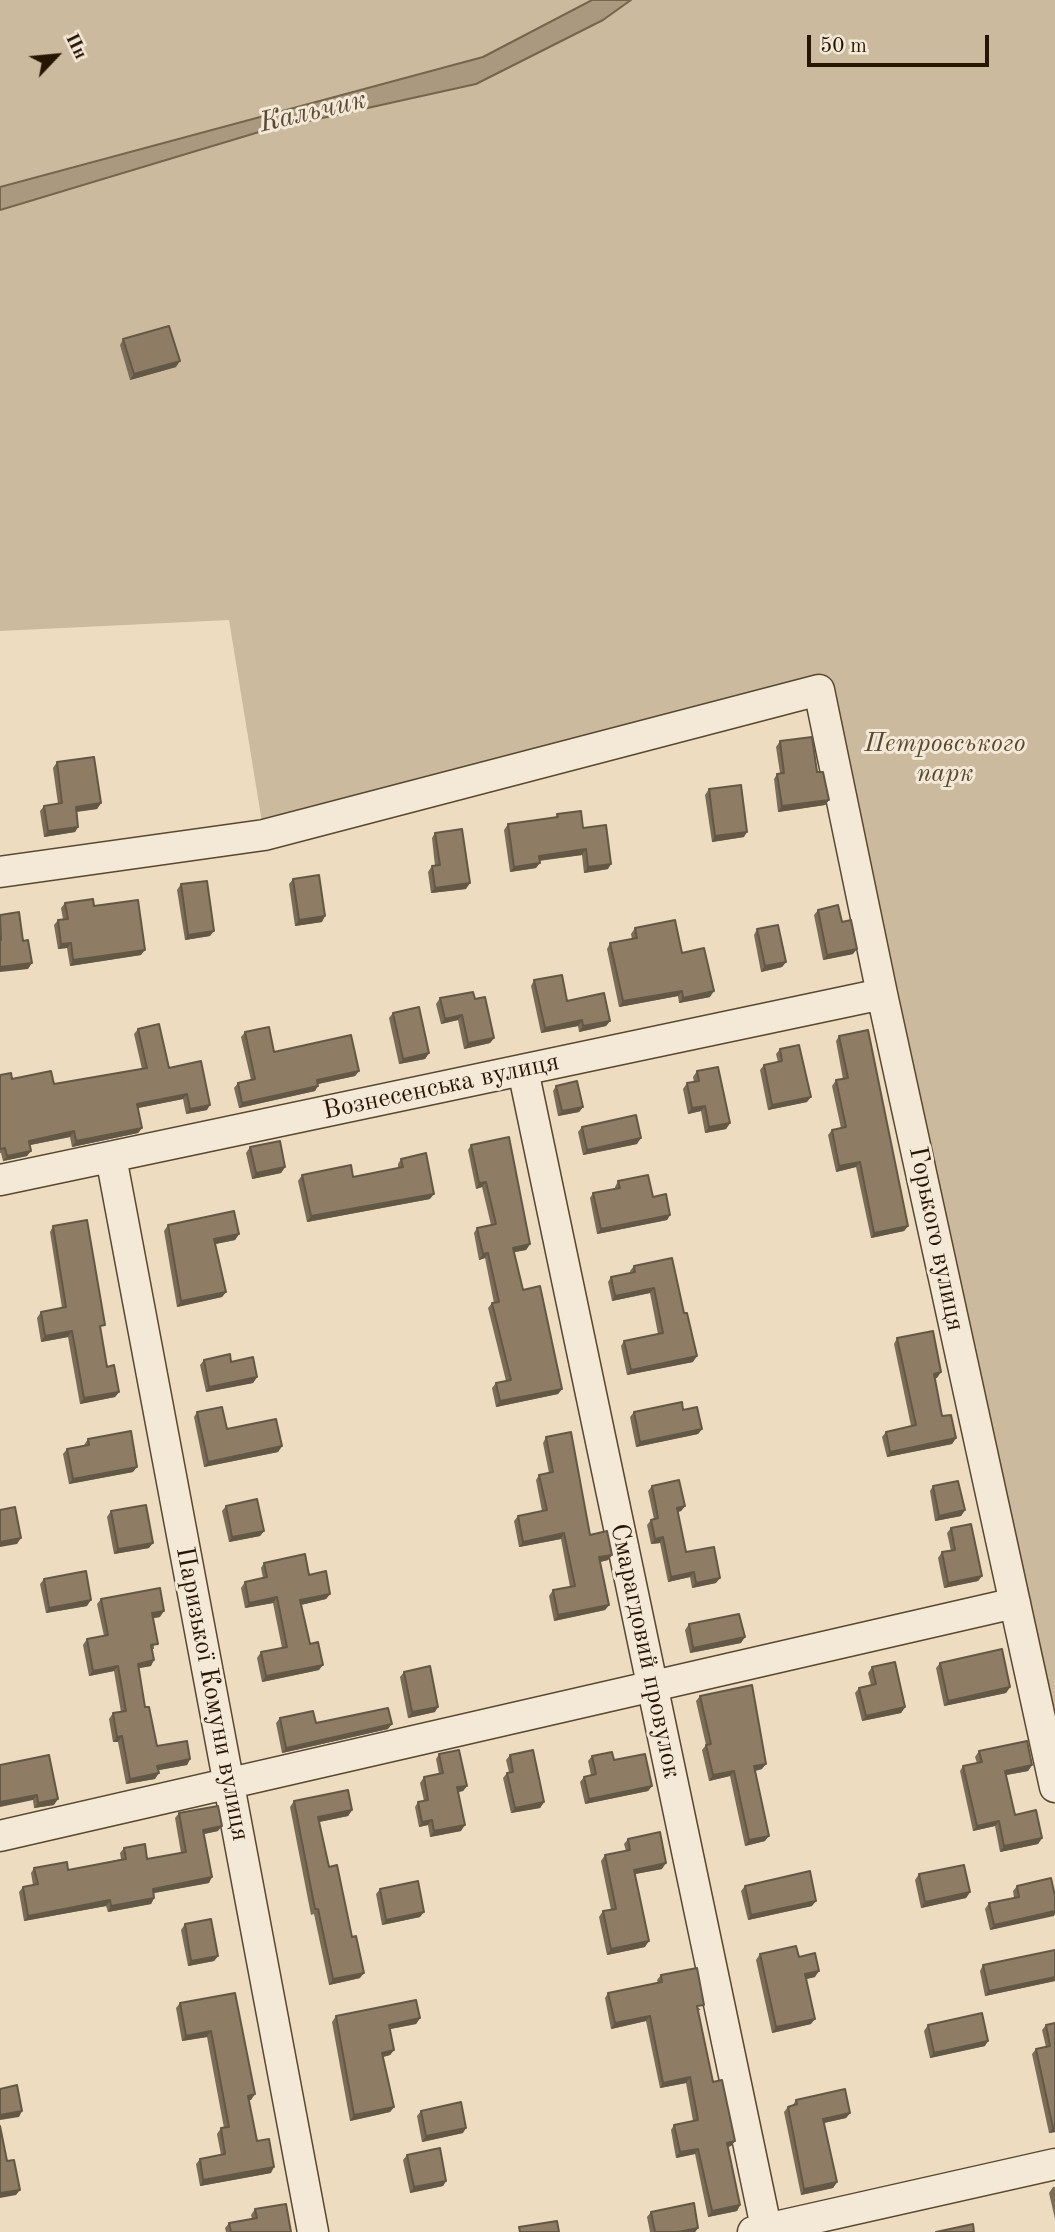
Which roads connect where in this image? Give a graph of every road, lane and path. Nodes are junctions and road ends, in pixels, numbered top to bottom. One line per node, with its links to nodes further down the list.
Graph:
1 (0, 872): 2 (street, Горького вулиця)
2 (882, 994): 3 (street, Вознесенська вулиця); 6 (street, Горького вулиця)
3 (523, 1070): 4 (street, Вознесенська вулиця); 7 (street, Смарагдовий провулок)
4 (111, 1157): 5 (street, Вознесенська вулиця); 8 (street, Паризької Комуни вулиця)
5 (0, 1180)
6 (1015, 1603): 7 (street); 9 (street, Горького вулиця)
7 (652, 1686): 8 (street); 12 (street, Смарагдовий провулок)
8 (229, 1783): 10 (street); 13 (street, Паризької Комуни вулиця)
9 (1055, 1787)
10 (0, 1836)
11 (1055, 2164): 12 (street)
12 (762, 2231)
13 (313, 2232)

